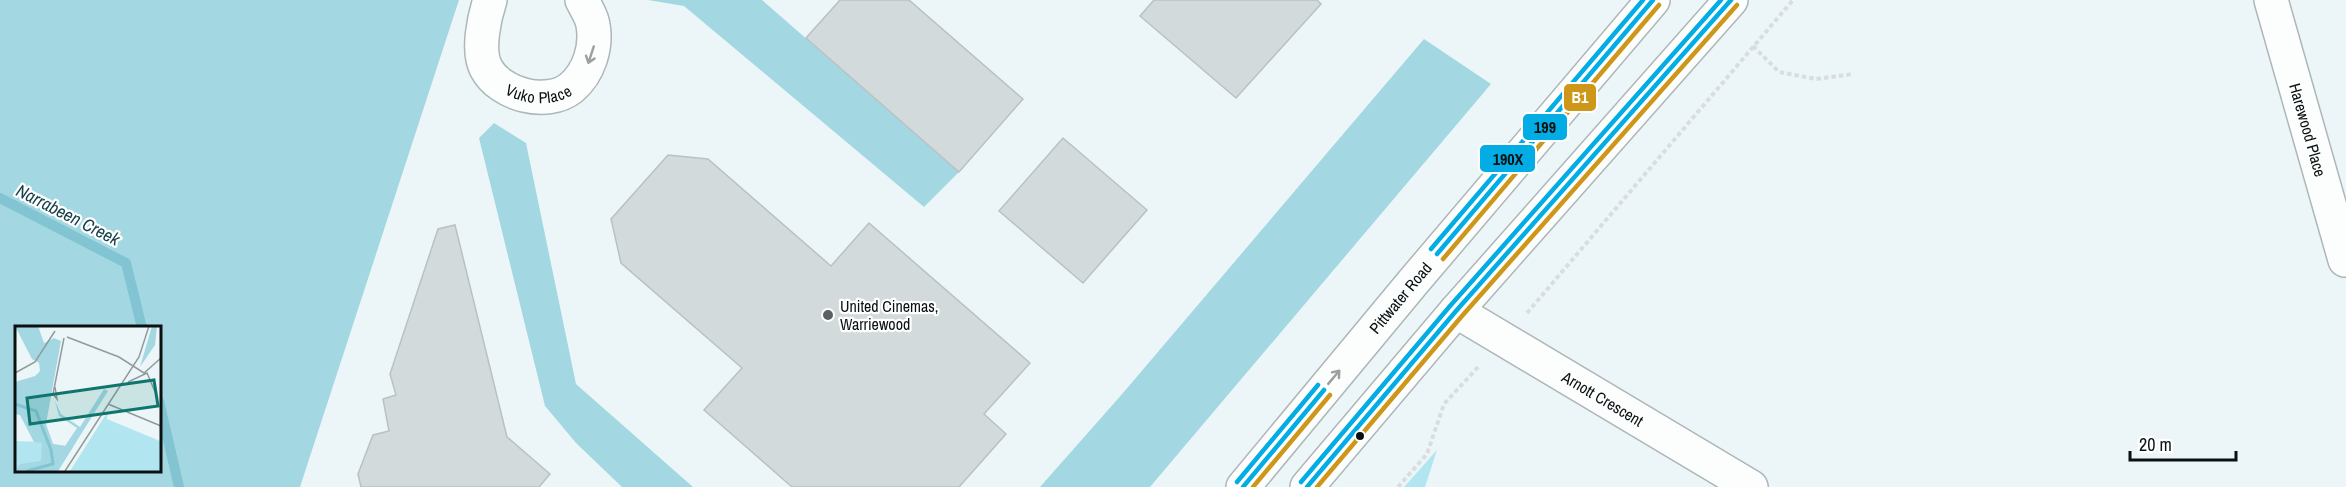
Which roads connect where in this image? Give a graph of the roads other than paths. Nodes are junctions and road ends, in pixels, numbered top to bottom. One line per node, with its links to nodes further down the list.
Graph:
1 (490, 0): 2 (main road, Vuko Place, one-way to 1)
2 (582, 0)
3 (1653, 0): 8 (main road, Pittwater Road, one-way to 3)
4 (1731, 0): 7 (main road)
5 (2271, 0): 6 (main road, Harewood Place)
6 (2344, 260)
7 (1456, 311): 9 (main road); 10 (main road, Arnott Crescent)
8 (1243, 487)
9 (1307, 487)
10 (1751, 487)

